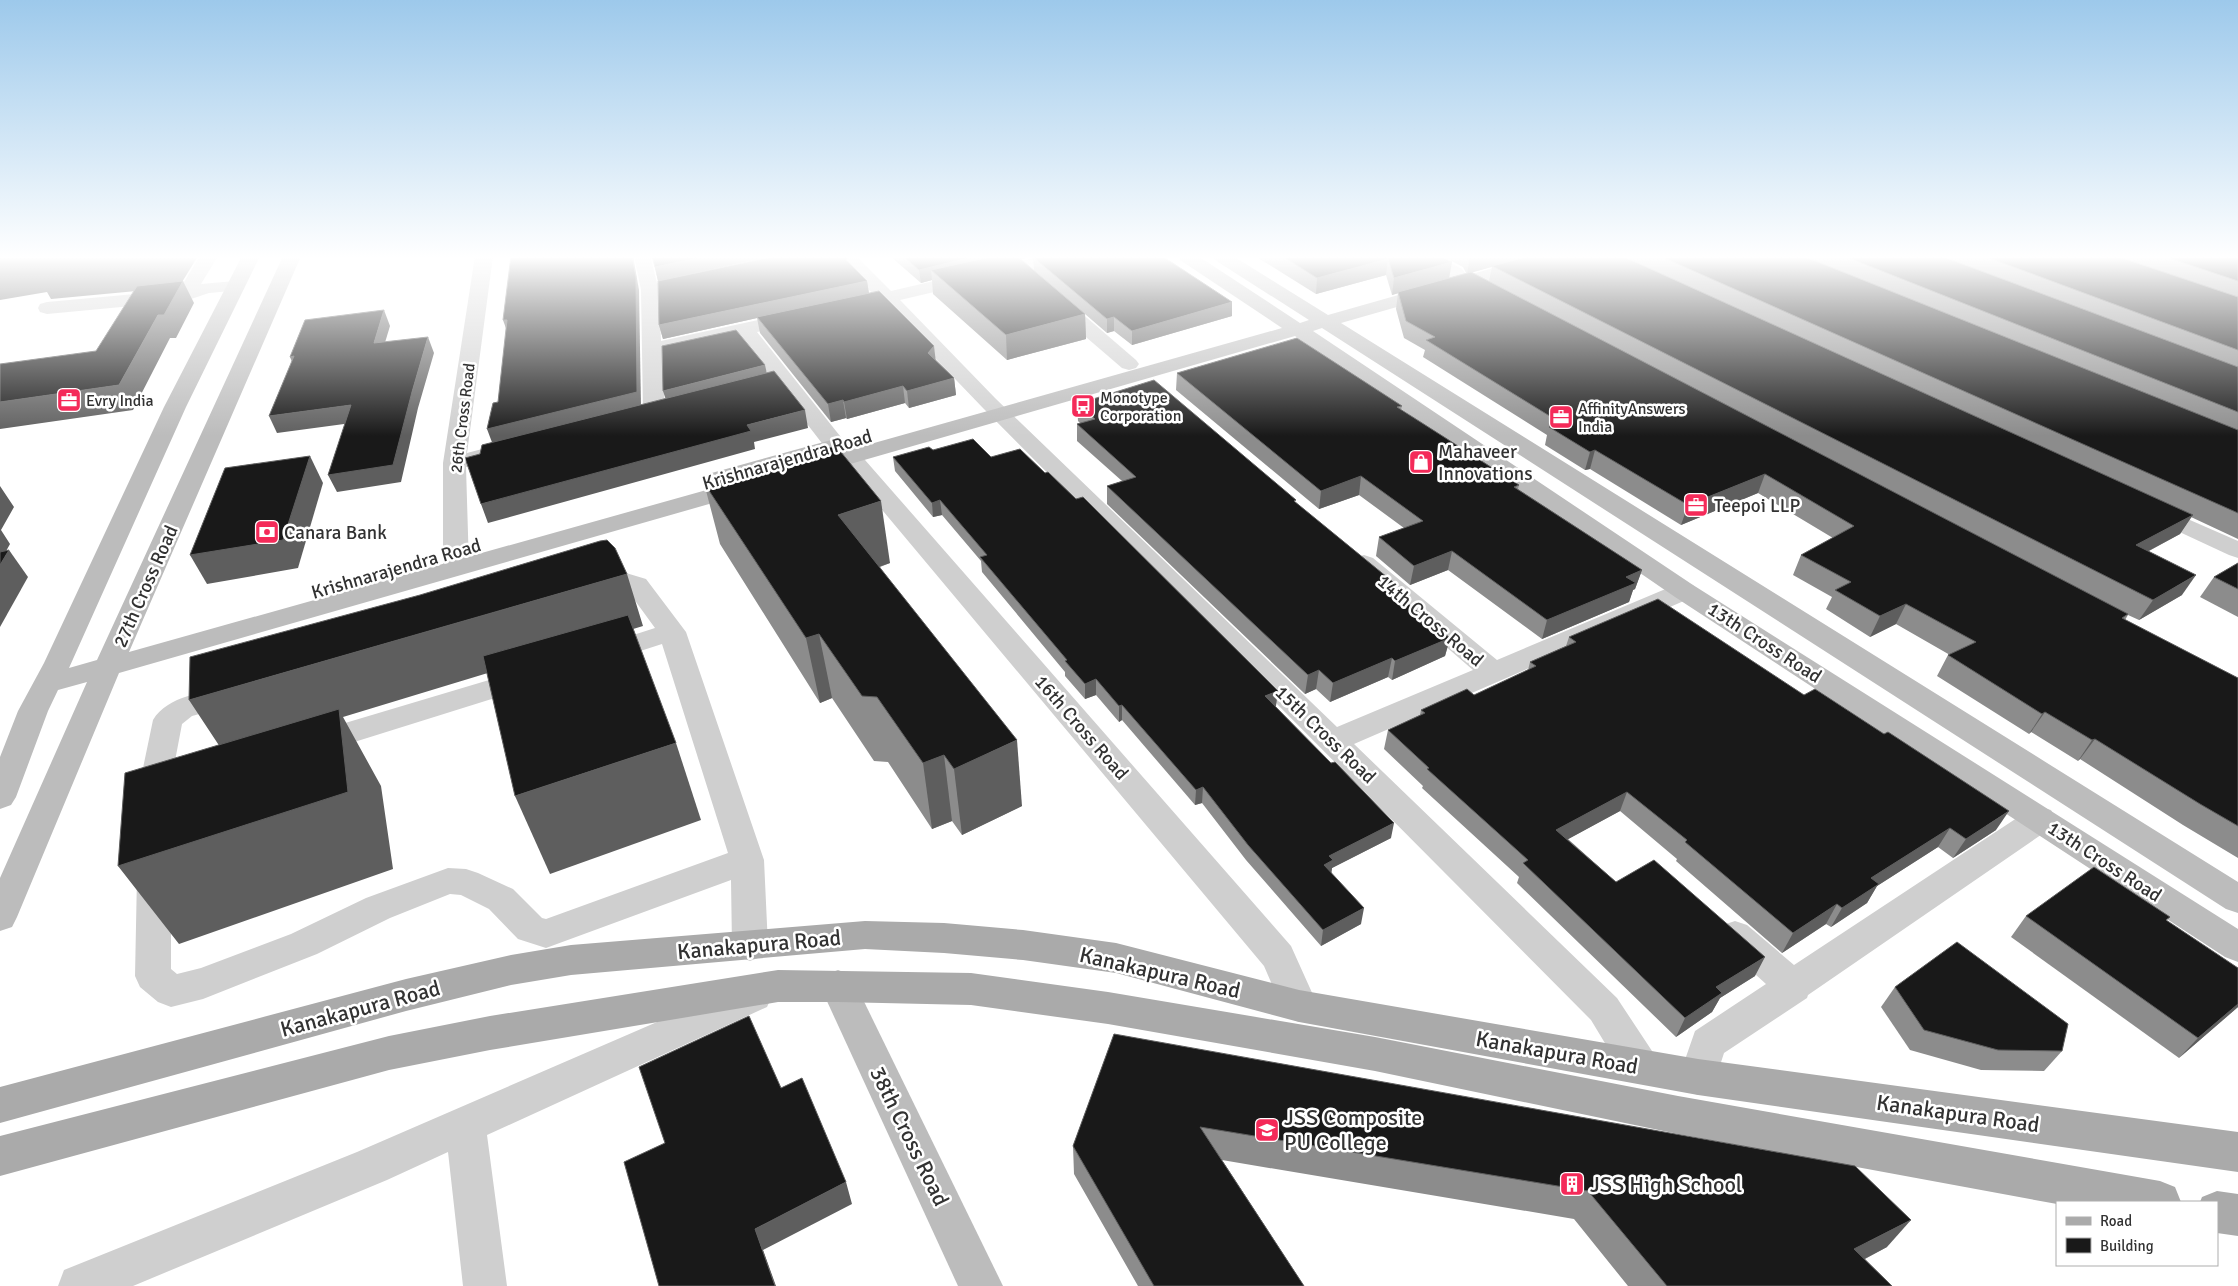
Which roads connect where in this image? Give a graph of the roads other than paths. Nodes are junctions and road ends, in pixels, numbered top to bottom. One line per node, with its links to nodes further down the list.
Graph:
1 (221, 316): 32 (main road)
2 (265, 316): 28 (main road, 27th Cross Road)
3 (475, 316): 20 (street, 26th Cross Road)
4 (651, 316): 13 (street)
5 (806, 316): 12 (street)
6 (905, 316): 16 (street, 15th Cross Road)
7 (1073, 316): 14 (street)
8 (1295, 316): 11 (main road)
9 (1298, 316): 11 (main road)
10 (1322, 316): 11 (main road, Krishnarajendra Road)
11 (1304, 321): 14 (main road, Krishnarajendra Road); 25 (main road, 13th Cross Road); 39 (main road, 13th Cross Road)
12 (744, 329): 13 (street); 19 (street, 16th Cross Road)
13 (653, 349): 17 (street)
14 (1135, 369): 15 (street); 16 (main road, Krishnarajendra Road)
15 (1161, 390)
16 (994, 408): 19 (main road, Krishnarajendra Road); 34 (street, 15th Cross Road)
17 (654, 412)
18 (520, 446): 20 (street)
19 (843, 451): 24 (main road, Krishnarajendra Road); 47 (street, 16th Cross Road)
20 (454, 463): 24 (street, 26th Cross Road)
21 (2130, 500): 23 (street)
22 (1349, 550): 31 (street, 14th Cross Road)
23 (2238, 550)
24 (456, 560): 28 (main road, Krishnarajendra Road)
25 (1684, 591): 31 (street); 37 (main road, 13th Cross Road)
26 (565, 597): 27 (street)
27 (672, 632): 29 (street); 38 (street)
28 (114, 656): 32 (main road, Krishnarajendra Road); 41 (main road, 27th Cross Road)
29 (577, 662)
30 (548, 671): 35 (street)
31 (1493, 672): 34 (street)
32 (52, 673): 36 (main road)
33 (256, 688): 38 (street)
34 (1333, 741): 48 (street, 15th Cross Road)
35 (294, 749)
36 (0, 797)
37 (2040, 819): 43 (main road, 13th Cross Road); 46 (street)
38 (747, 860): 42 (street)
39 (2238, 899)
40 (1711, 914): 46 (street)
41 (0, 917)
42 (750, 946): 47 (main road, Kanakapura Road); 50 (main road, Kanakapura Road)
43 (2238, 947)
44 (778, 986): 45 (main road, Kanakapura Road); 51 (street); 53 (main road, Kanakapura Road)
45 (838, 986): 54 (main road, Kanakapura Road); 59 (main road, 38th Cross Road)
46 (1794, 987): 49 (street)
47 (1299, 1006): 48 (main road, Kanakapura Road)
48 (1640, 1066): 49 (main road, Kanakapura Road)
49 (1698, 1077): 52 (main road, Kanakapura Road)
50 (0, 1105)
51 (465, 1124): 57 (street); 58 (street)
52 (2238, 1152)
53 (0, 1156)
54 (2154, 1201)
55 (2218, 1212): 56 (main road)
56 (2238, 1215)
57 (80, 1286)
58 (485, 1286)
59 (981, 1286)

